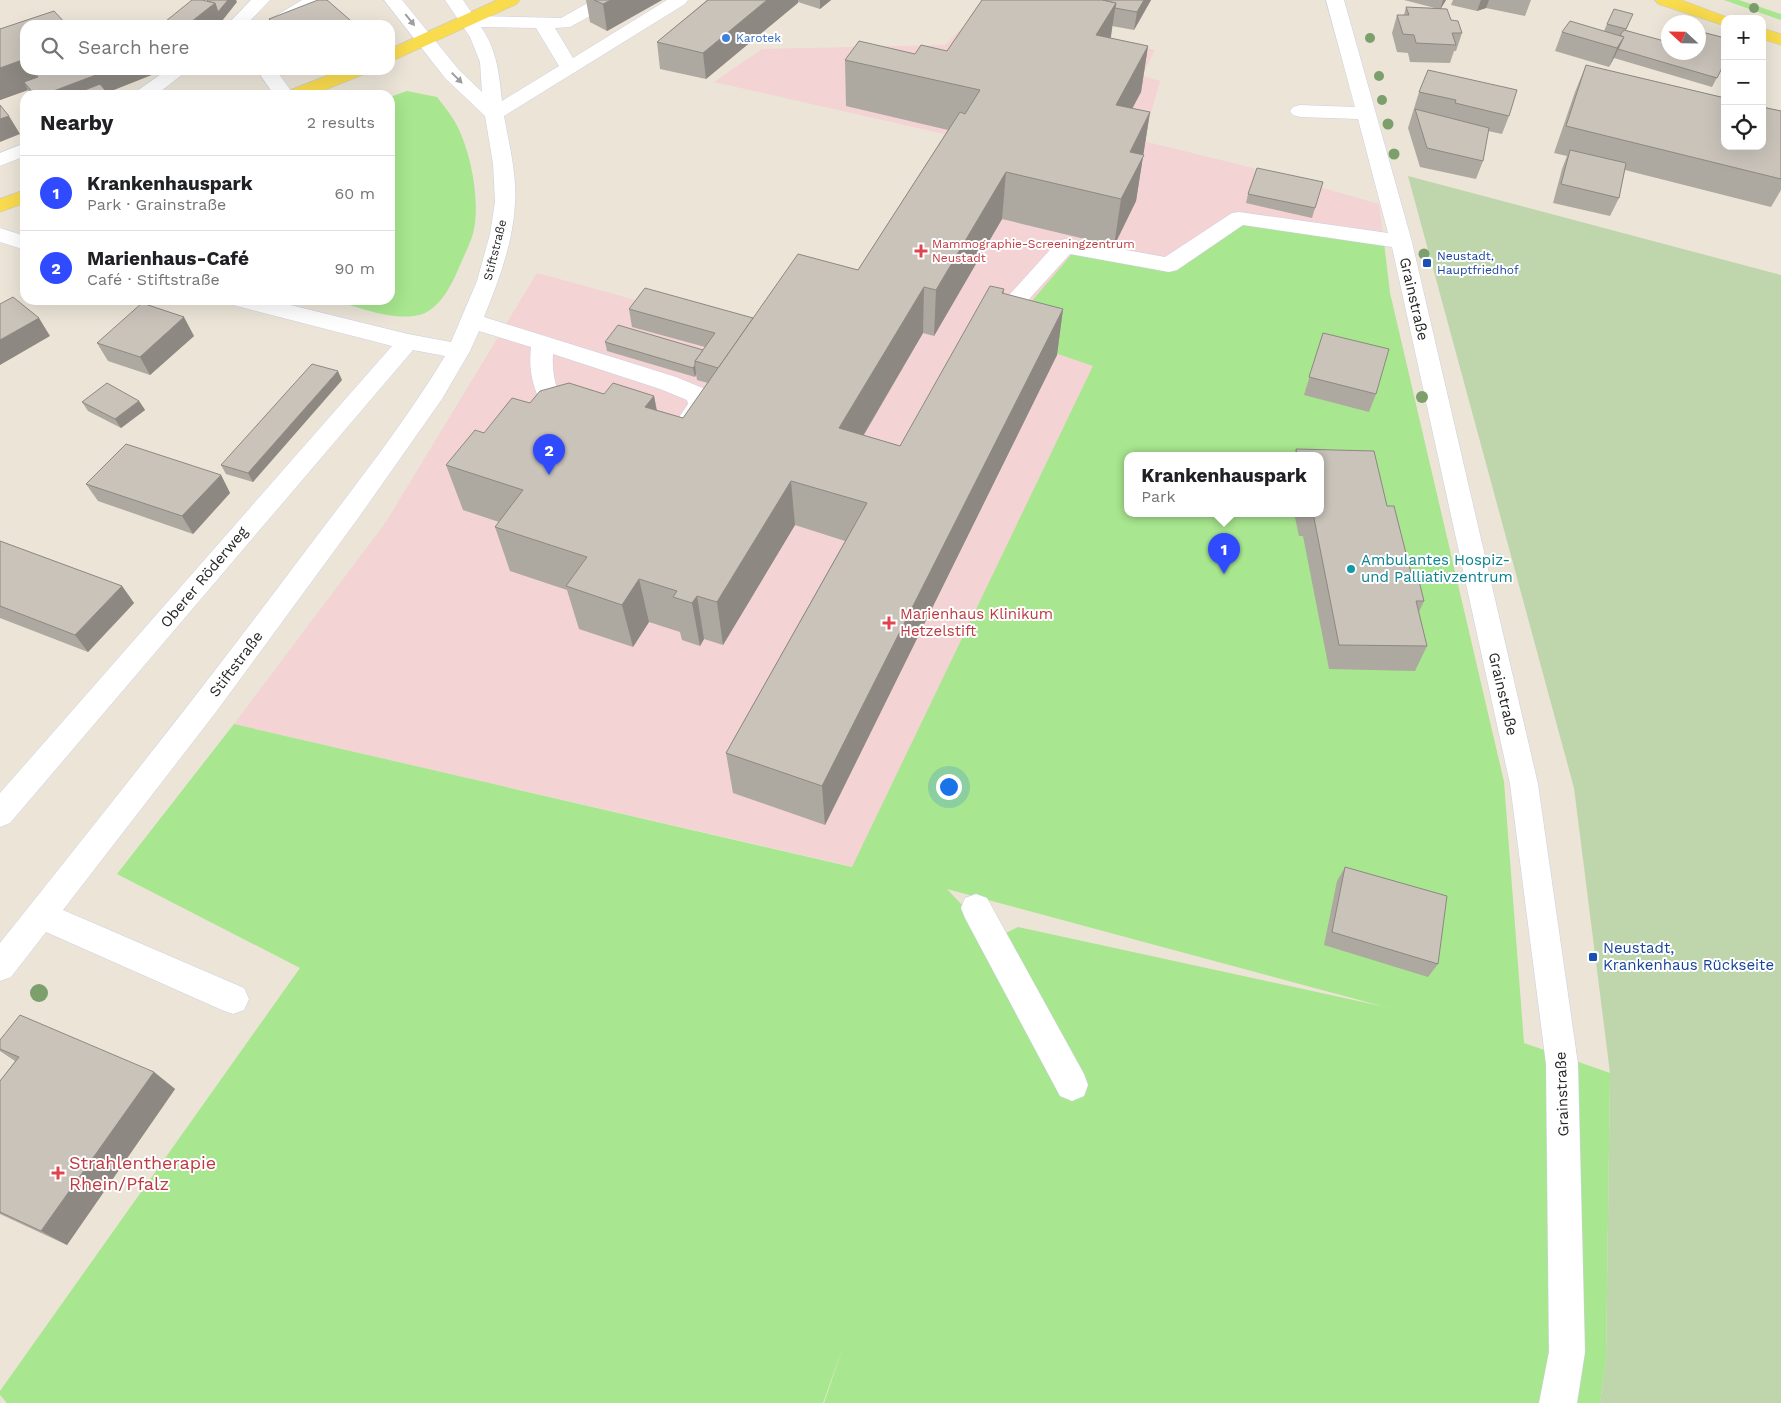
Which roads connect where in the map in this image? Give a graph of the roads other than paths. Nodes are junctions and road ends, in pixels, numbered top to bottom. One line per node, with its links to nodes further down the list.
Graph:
1 (261, 0): 11 (street)
2 (315, 0): 12 (street)
3 (393, 0): 17 (street, one-way to 17)
4 (454, 0): 14 (street, Stiftstraße)
5 (511, 0): 14 (main road)
6 (583, 0): 15 (street)
7 (606, 0): 15 (street)
8 (679, 0): 20 (street)
9 (1335, 0): 28 (street, Grainstraße)
10 (1664, 0): 13 (main road)
11 (241, 20)
12 (281, 20)
13 (1721, 20)
14 (469, 21): 15 (street); 17 (main road); 29 (street, Stiftstraße)
15 (542, 22): 20 (street)
16 (1766, 34): 18 (main road)
17 (426, 40): 19 (main road); 29 (street, one-way to 29)
18 (1781, 40)
19 (395, 54)
20 (569, 67): 29 (street)
21 (173, 75): 24 (street)
22 (270, 75): 25 (street)
23 (345, 75): 26 (main road)
24 (152, 90)
25 (280, 90)
26 (308, 90)
27 (1300, 111): 28 (street)
28 (1366, 113): 36 (street, Grainstraße)
29 (494, 114): 38 (street, Stiftstraße)
30 (20, 151): 31 (street)
31 (0, 160)
32 (20, 198): 33 (main road)
33 (0, 206)
34 (0, 235): 35 (street)
35 (20, 241)
36 (1401, 242): 39 (street); 51 (street, Grainstraße)
37 (261, 305): 40 (street)
38 (473, 321): 41 (street); 42 (street, Stiftstraße)
39 (988, 331)
40 (408, 342): 42 (street); 45 (street, Oberer Röderweg)
41 (543, 345): 43 (street); 44 (street)
42 (459, 351): 47 (street, Stiftstraße)
43 (593, 420)
44 (668, 441)
45 (0, 814)
46 (976, 908): 50 (street)
47 (41, 915): 48 (street, Stiftstraße); 49 (street)
48 (0, 967)
49 (233, 999)
50 (1072, 1085)
51 (1558, 1403)

